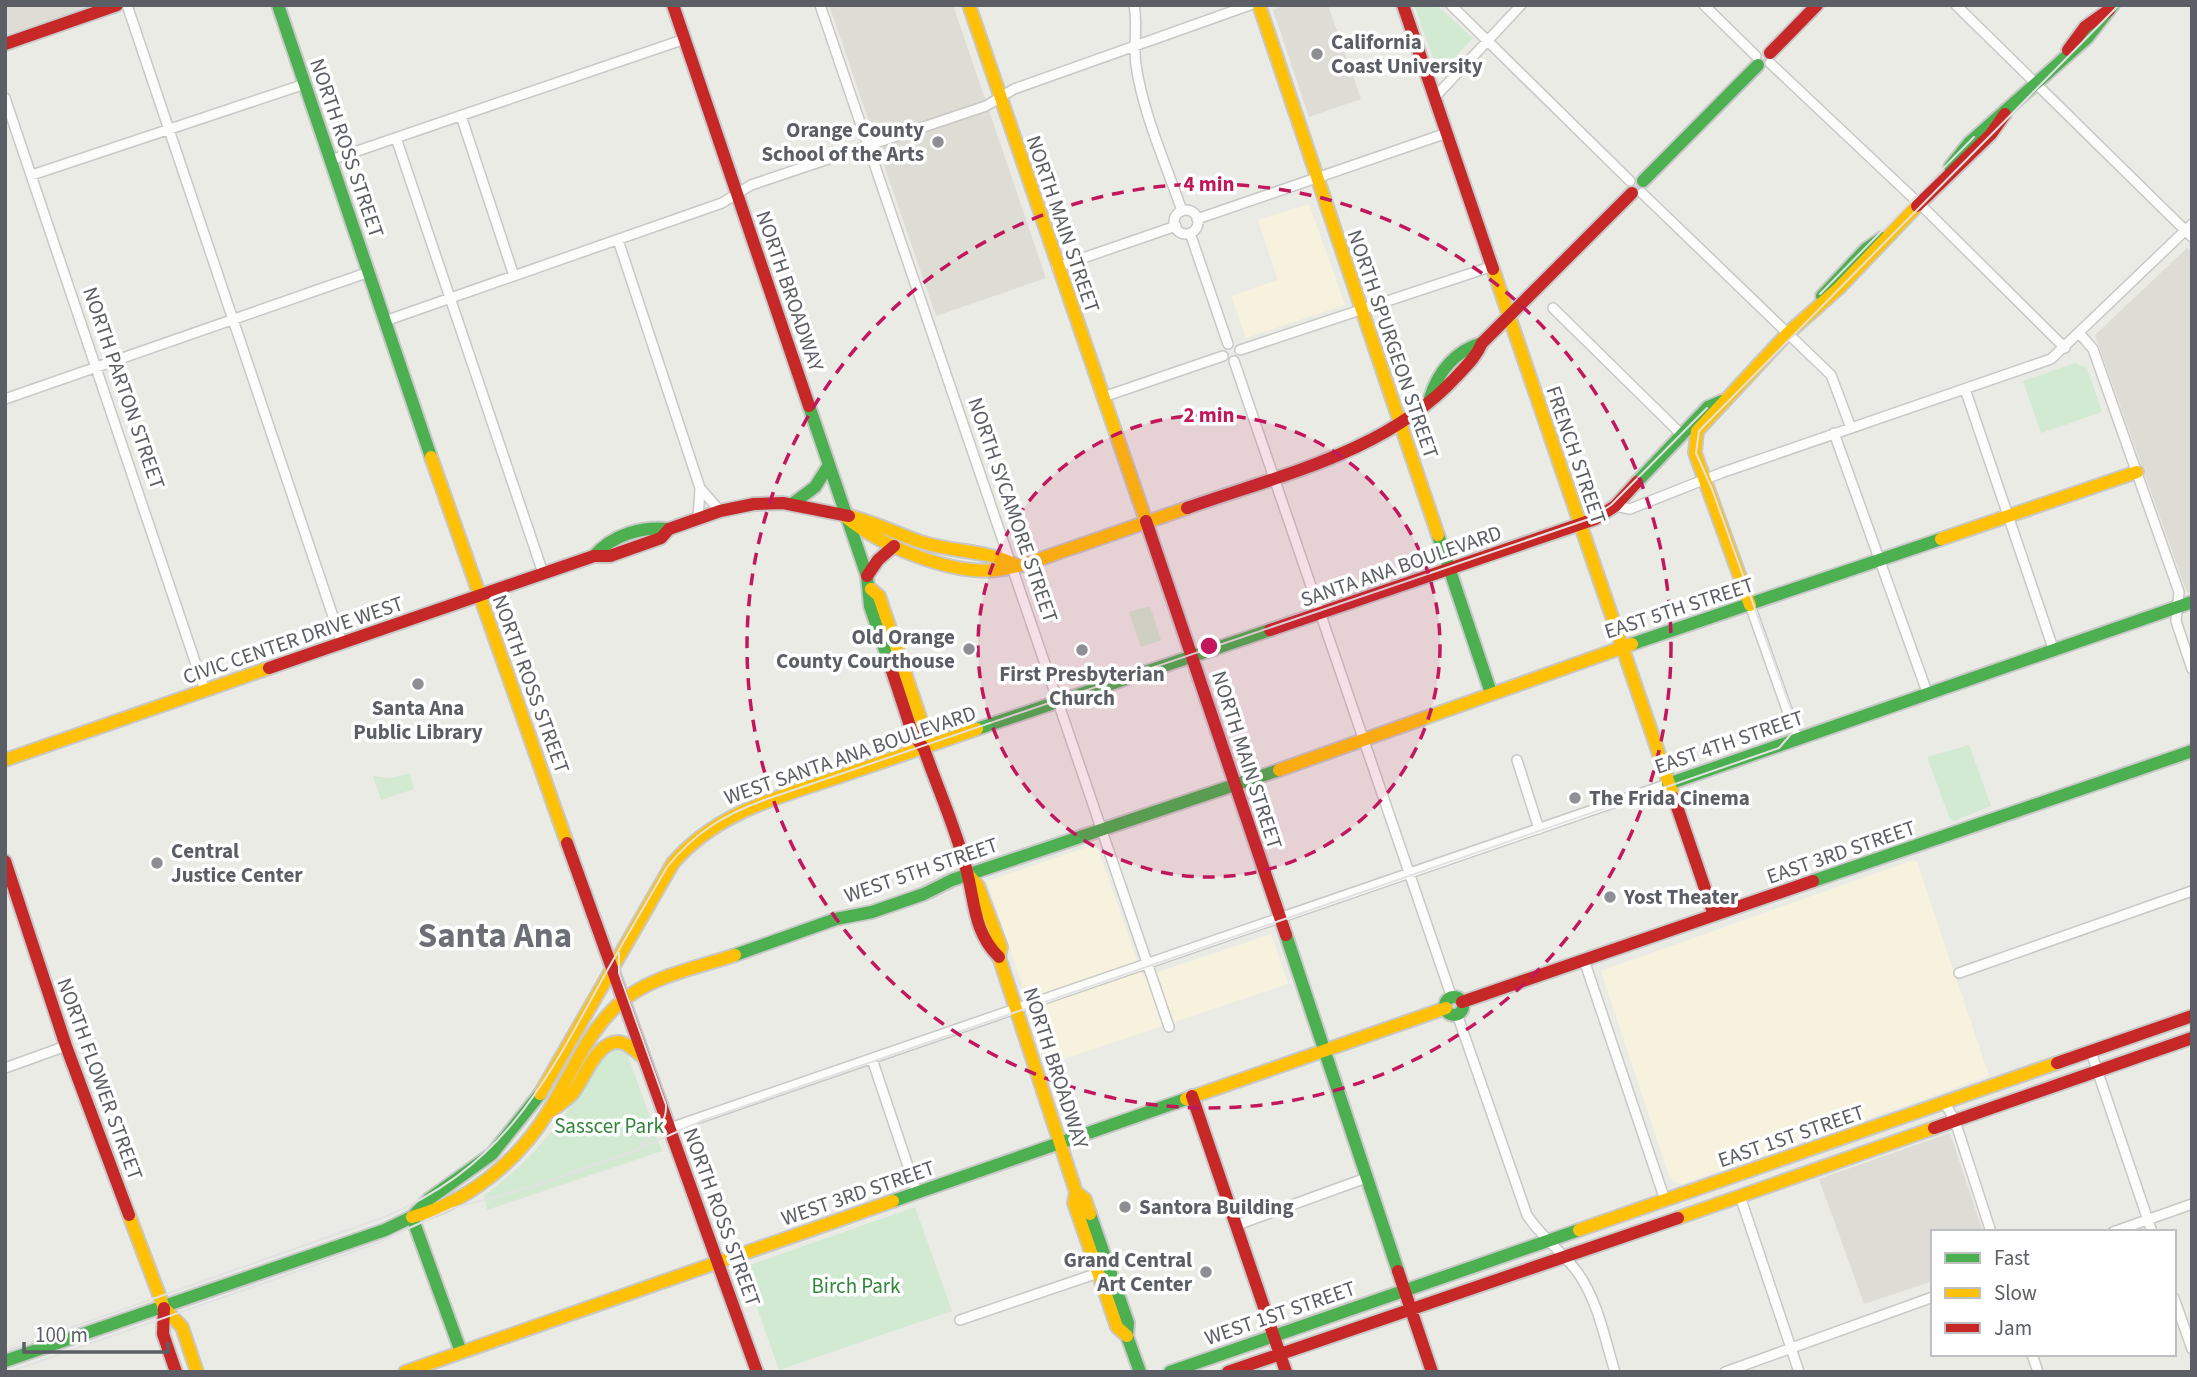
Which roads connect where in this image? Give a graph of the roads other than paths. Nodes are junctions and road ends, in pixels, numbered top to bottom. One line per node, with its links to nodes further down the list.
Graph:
1 (117, 5): 19 (main road)
2 (127, 5): 28 (street)
3 (278, 5): 22 (main road, NORTH ROSS STREET)
4 (673, 5): 17 (main road, NORTH BROADWAY)
5 (820, 5): 31 (street, NORTH SYCAMORE STREET)
6 (969, 5): 25 (main road, NORTH MAIN STREET)
7 (1134, 5): 20 (street)
8 (1250, 5): 20 (street)
9 (1259, 5): 34 (main road, NORTH SPURGEON STREET)
10 (1403, 5): 26 (main road, FRENCH STREET)
11 (1451, 5): 18 (street)
12 (1521, 5): 18 (street)
13 (1704, 5): 21 (street)
14 (1817, 5): 21 (main road, CIVIC CENTER DRIVE WEST)
15 (1956, 5): 23 (street)
16 (2111, 7): 23 (main road)
17 (685, 39): 27 (street); 36 (main road, NORTH BROADWAY)
18 (1486, 40): 26 (street); 35 (street)
19 (5, 44)
20 (1138, 45): 25 (street); 38 (street)
21 (1764, 59): 35 (main road, CIVIC CENTER DRIVE WEST); 37 (street)
22 (305, 83): 28 (street); 32 (main road, NORTH ROSS STREET)
23 (2036, 84): 37 (main road); 41 (street)
24 (5, 97): 33 (street, NORTH PARTON STREET)
25 (1000, 97): 31 (street); 45 (main road, NORTH MAIN STREET)
26 (1435, 97): 29 (main road, FRENCH STREET)
27 (461, 116): 30 (street); 47 (street)
28 (169, 129): 33 (street); 52 (street)
29 (1447, 133): 34 (street); 44 (main road, FRENCH STREET)
30 (396, 138): 32 (street); 48 (street)
31 (868, 146): 36 (street); 85 (street, NORTH SYCAMORE STREET)
32 (331, 160): 46 (main road, NORTH ROSS STREET)
33 (32, 176): 61 (street, NORTH PARTON STREET)
34 (1317, 178): 39 (street); 50 (main road, NORTH SPURGEON STREET)
35 (1637, 187): 51 (main road, CIVIC CENTER DRIVE WEST); 54 (street)
36 (737, 194): 43 (street); 70 (main road, NORTH BROADWAY)
37 (1918, 204): 54 (main road); 57 (street)
38 (1182, 211): 39 (street); 40 (street)
39 (1197, 219): 42 (street)
40 (1175, 226): 42 (street); 45 (street)
41 (2189, 231): 55 (street)
42 (1190, 233): 56 (street)
43 (618, 240): 47 (street); 74 (street)
44 (1493, 266): 50 (street); 51 (main road, FRENCH STREET)
45 (1058, 267): 63 (main road, NORTH MAIN STREET)
46 (369, 272): 52 (street); 53 (main road, NORTH ROSS STREET)
47 (514, 276): 48 (street)
48 (450, 298): 53 (street); 87 (street)
49 (1553, 308): 69 (street)
50 (1361, 311): 58 (street); 66 (main road, NORTH SPURGEON STREET)
51 (1509, 316): 66 (main road, CIVIC CENTER DRIVE WEST); 82 (main road, FRENCH STREET)
52 (234, 319): 61 (street); 95 (street)
53 (385, 321): 89 (main road, NORTH ROSS STREET)
54 (1787, 334): 65 (main road); 67 (street)
55 (2080, 334): 57 (street); 71 (street)
56 (1228, 344): 58 (street); 59 (street)
57 (2065, 348): 62 (street)
58 (1240, 350): 60 (street)
59 (1223, 356): 60 (street); 63 (street)
60 (1234, 361): 72 (street)
61 (96, 367): 64 (street); 100 (street, NORTH PARTON STREET)
62 (1965, 389): 67 (street); 78 (street)
63 (1103, 397): 81 (main road, NORTH MAIN STREET)
64 (5, 398)
65 (1722, 401): 69 (main road, SANTA ANA BOULEVARD); 73 (main road)
66 (1399, 426): 72 (main road, CIVIC CENTER DRIVE WEST); 86 (main road, NORTH SPURGEON STREET)
67 (1851, 428): 68 (street)
68 (1834, 433): 73 (street); 84 (street)
69 (1681, 434): 76 (main road, SANTA ANA BOULEVARD)
70 (829, 465): 75 (main road); 79 (main road, NORTH BROADWAY)
71 (2137, 472): 78 (main road, EAST 5TH STREET); 92 (street)
72 (1275, 477): 81 (main road, CIVIC CENTER DRIVE WEST); 93 (street)
73 (1707, 480): 76 (street); 91 (main road)
74 (700, 488): 77 (street); 80 (street)
75 (792, 504): 77 (main road, CIVIC CENTER DRIVE WEST); 79 (main road, CIVIC CENTER DRIVE WEST)
76 (1615, 506): 82 (main road, SANTA ANA BOULEVARD)
77 (720, 511): 80 (main road, CIVIC CENTER DRIVE WEST)
78 (2008, 517): 84 (main road, EAST 5TH STREET); 97 (street)
79 (847, 518): 83 (main road, CIVIC CENTER DRIVE WEST); 85 (main road, CIVIC CENTER DRIVE WEST); 88 (main road, NORTH BROADWAY)
80 (698, 519): 87 (main road, CIVIC CENTER DRIVE WEST)
81 (1147, 522): 85 (main road, CIVIC CENTER DRIVE WEST); 98 (main road, NORTH MAIN STREET)
82 (1579, 525): 86 (main road, SANTA ANA BOULEVARD); 96 (main road, FRENCH STREET)
83 (894, 546): 85 (main road, CIVIC CENTER DRIVE WEST); 88 (main road)
84 (1879, 561): 91 (main road, EAST 5TH STREET); 101 (street)
85 (1012, 563): 103 (street, NORTH SYCAMORE STREET)
86 (1450, 570): 93 (main road, SANTA ANA BOULEVARD); 102 (main road, NORTH SPURGEON STREET)
87 (543, 573): 89 (main road, CIVIC CENTER DRIVE WEST)
88 (869, 582): 106 (main road, NORTH BROADWAY)
89 (478, 596): 95 (main road, CIVIC CENTER DRIVE WEST); 122 (main road, NORTH ROSS STREET)
90 (2192, 602): 92 (main road, EAST 4TH STREET)
91 (1750, 605): 96 (main road, EAST 5TH STREET); 104 (street)
92 (2177, 607): 97 (main road, EAST 4TH STREET); 99 (street)
93 (1321, 613): 94 (main road, SANTA ANA BOULEVARD); 105 (street)
94 (1235, 642): 98 (main road, WEST SANTA ANA BOULEVARD)
95 (342, 643): 100 (main road, CIVIC CENTER DRIVE WEST)
96 (1621, 648): 102 (main road, EAST 5TH STREET); 110 (main road, FRENCH STREET)
97 (2053, 648): 101 (main road, EAST 4TH STREET)
98 (1193, 657): 103 (main road, WEST SANTA ANA BOULEVARD); 111 (main road, NORTH MAIN STREET)
99 (2192, 669)
100 (205, 691): 108 (main road, CIVIC CENTER DRIVE WEST)
101 (1927, 692): 104 (main road, EAST 4TH STREET)
102 (1491, 693): 105 (main road, EAST 5TH STREET)
103 (1058, 704): 106 (main road, WEST SANTA ANA BOULEVARD); 112 (street, NORTH SYCAMORE STREET)
104 (1797, 738): 110 (main road, EAST 4TH STREET)
105 (1364, 741): 111 (main road, EAST 5TH STREET); 115 (street)
106 (924, 749): 116 (main road, NORTH BROADWAY); 122 (main road, WEST SANTA ANA BOULEVARD)
107 (2192, 751): 118 (main road, EAST 3RD STREET)
108 (5, 760)
109 (1517, 760): 113 (street)
110 (1668, 784): 113 (street, EAST 4TH STREET); 118 (main road, FRENCH STREET)
111 (1235, 786): 112 (main road, WEST 5TH STREET); 119 (main road, NORTH MAIN STREET)
112 (1101, 829): 116 (main road, WEST 5TH STREET); 121 (street, NORTH SYCAMORE STREET)
113 (1539, 829): 115 (street, EAST 4TH STREET)
114 (5, 861): 130 (main road, NORTH FLOWER STREET)
115 (1411, 873): 119 (street, EAST 4TH STREET); 125 (street)
116 (968, 874): 124 (main road, WEST 5TH STREET); 126 (main road, NORTH BROADWAY)
117 (2192, 891): 123 (street)
118 (1714, 915): 120 (main road, EAST 3RD STREET)
119 (1279, 918): 121 (street, EAST 4TH STREET); 131 (main road, NORTH MAIN STREET)
120 (1584, 960): 125 (main road, EAST 3RD STREET); 146 (street)
121 (1147, 962): 126 (street, EAST 4TH STREET); 128 (street, NORTH SYCAMORE STREET)
122 (613, 966): 124 (main road, NORTH ROSS STREET); 148 (main road, WEST SANTA ANA BOULEVARD)
123 (1959, 973)
124 (623, 998): 133 (main road, NORTH ROSS STREET); 139 (main road, WEST SANTA ANA BOULEVARD)
125 (1454, 1006): 131 (main road, EAST 3RD STREET); 154 (street)
126 (1015, 1008): 134 (street, EAST 4TH STREET); 142 (main road, NORTH BROADWAY)
127 (2192, 1016): 132 (main road, EAST 1ST STREET)
128 (1169, 1027)
129 (2192, 1038): 136 (main road, EAST 1ST STREET)
130 (66, 1046): 135 (street); 161 (main road, NORTH FLOWER STREET)
131 (1323, 1050): 137 (main road, WEST 3RD STREET); 143 (main road, NORTH MAIN STREET)
132 (2091, 1052): 136 (street); 138 (main road, EAST 1ST STREET)
133 (644, 1058): 139 (main road); 141 (main road, NORTH ROSS STREET)
134 (872, 1059): 141 (street, EAST 4TH STREET); 144 (street)
135 (5, 1068)
136 (2097, 1071): 140 (main road, EAST 1ST STREET); 149 (street)
137 (1192, 1096): 142 (main road, WEST 3RD STREET); 150 (main road)
138 (1945, 1103): 140 (street); 146 (main road, EAST 1ST STREET)
139 (548, 1113): 148 (main road, WEST SANTA ANA BOULEVARD)
140 (1955, 1121): 145 (main road, EAST 1ST STREET); 151 (street)
141 (670, 1128): 156 (main road, NORTH ROSS STREET)
142 (1060, 1142): 144 (main road, WEST 3RD STREET); 157 (main road, NORTH BROADWAY)
143 (1366, 1178): 150 (street); 158 (main road, NORTH MAIN STREET)
144 (917, 1193): 156 (main road, WEST 3RD STREET)
145 (1740, 1196): 155 (main road, EAST 1ST STREET); 165 (street)
146 (1665, 1200): 154 (main road, EAST 1ST STREET)
147 (2192, 1204): 149 (street)
148 (412, 1217): 161 (main road, WEST SANTA ANA BOULEVARD); 167 (main road)
149 (2147, 1220): 152 (street); 153 (street)
150 (1237, 1225): 164 (main road)
151 (1990, 1230)
152 (2119, 1230)
153 (2150, 1230)
154 (1547, 1241): 155 (street); 158 (main road, EAST 1ST STREET)
155 (1563, 1258): 162 (main road, EAST 1ST STREET); 179 (street)
156 (718, 1263): 167 (main road, WEST 3RD STREET); 173 (main road, NORTH ROSS STREET)
157 (1104, 1270): 163 (street); 174 (main road, NORTH BROADWAY)
158 (1404, 1290): 162 (main road, NORTH MAIN STREET); 164 (main road, WEST 1ST STREET)
159 (1931, 1298): 165 (street)
160 (2176, 1304): 166 (street)
161 (164, 1308): 169 (main road, WEST SANTA ANA BOULEVARD); 170 (main road, NORTH FLOWER STREET); 171 (main road, NORTH FLOWER STREET)
162 (1411, 1310): 168 (main road, WEST 1ST STREET); 178 (main road, NORTH MAIN STREET)
163 (960, 1320)
164 (1274, 1335): 168 (main road); 175 (main road, WEST 1ST STREET)
165 (1791, 1349): 180 (street); 181 (street)
166 (2192, 1349)
167 (461, 1352): 172 (main road, WEST 3RD STREET)
168 (1280, 1353): 176 (main road, WEST 1ST STREET); 177 (main road)
169 (5, 1361)
170 (176, 1372)
171 (197, 1372)
172 (405, 1372)
173 (757, 1372)
174 (1140, 1372)
175 (1170, 1372)
176 (1228, 1372)
177 (1286, 1372)
178 (1432, 1372)
179 (1615, 1372)
180 (1725, 1372)
181 (1799, 1372)

